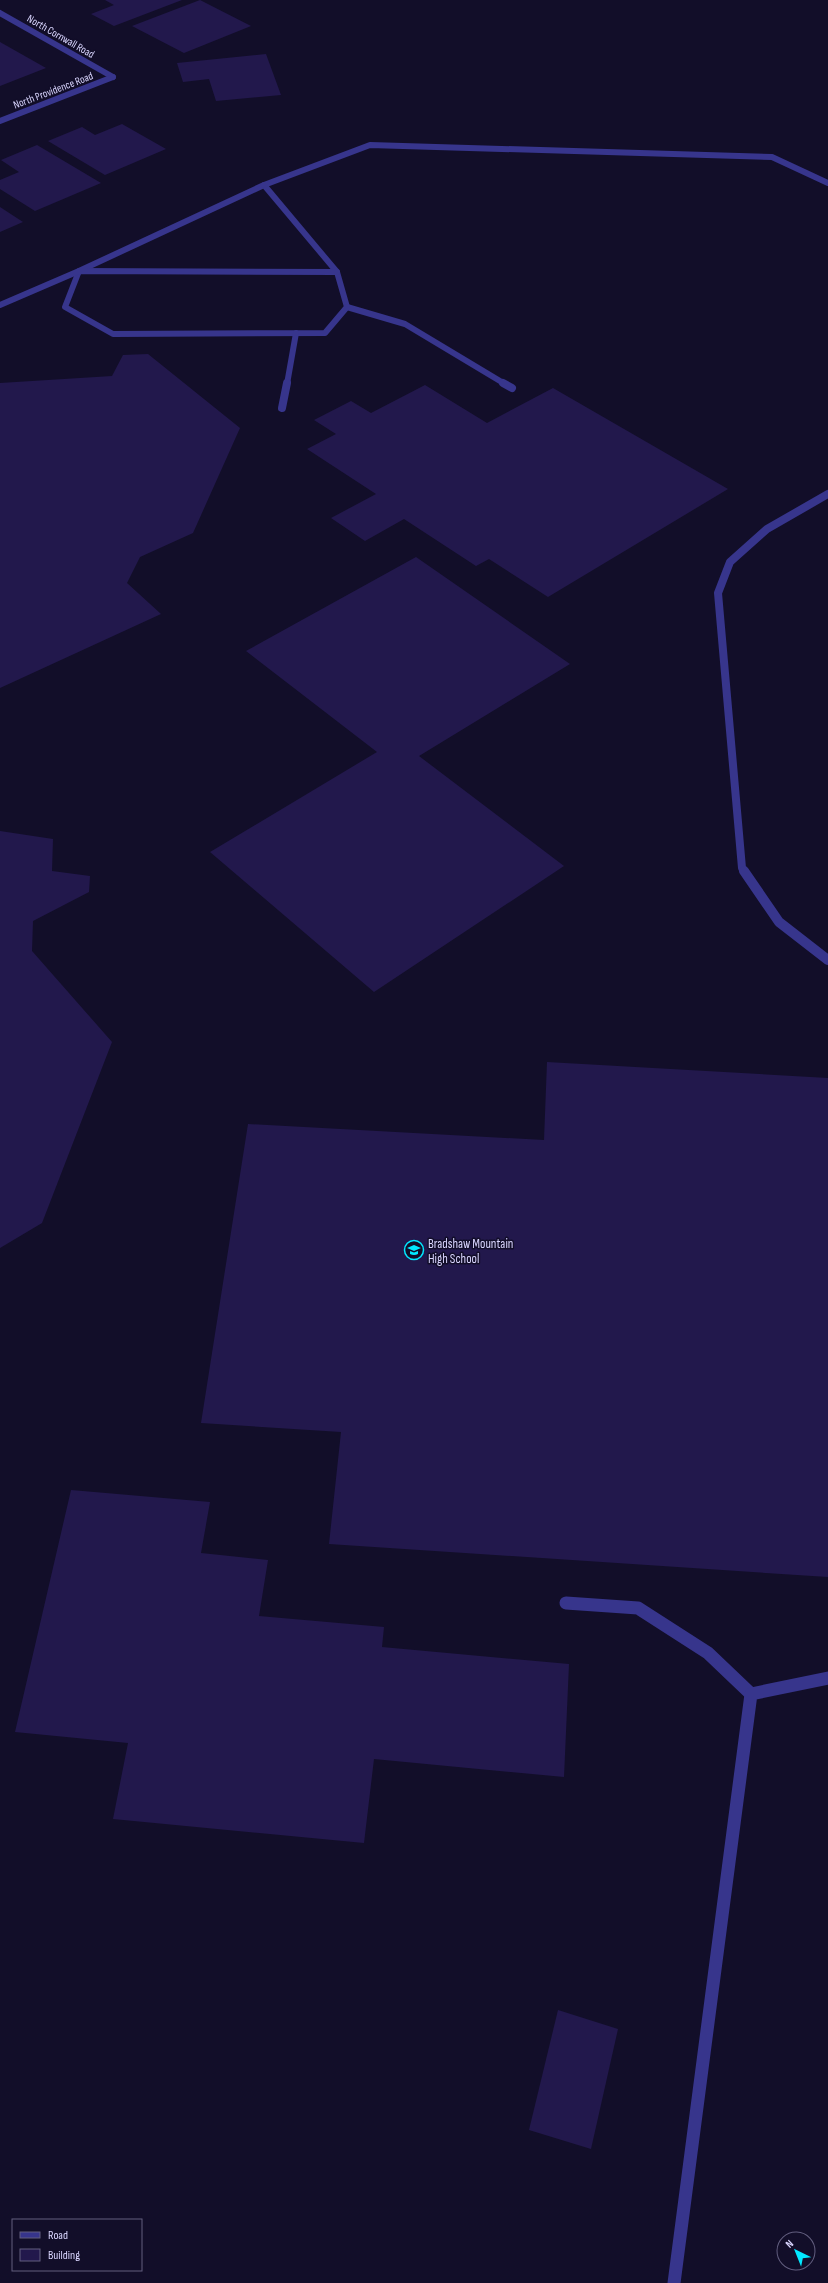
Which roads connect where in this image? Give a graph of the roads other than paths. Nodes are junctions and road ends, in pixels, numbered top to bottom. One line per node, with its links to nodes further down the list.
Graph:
1 (0, 12): 2 (street, North Cornwall Road)
2 (112, 77): 3 (street, North Providence Road)
3 (0, 121)
4 (828, 183): 5 (street)
5 (264, 185): 6 (street); 7 (street)
6 (79, 272): 7 (street); 8 (street); 10 (street)
7 (337, 272): 9 (street)
8 (0, 305)
9 (347, 307): 10 (street); 11 (street)
10 (296, 333): 12 (street)
11 (512, 388)
12 (282, 408)
13 (828, 494): 14 (street)
14 (828, 960)
15 (566, 1603): 17 (street)
16 (828, 1678): 17 (street)
17 (751, 1694): 18 (street)
18 (674, 2283)

